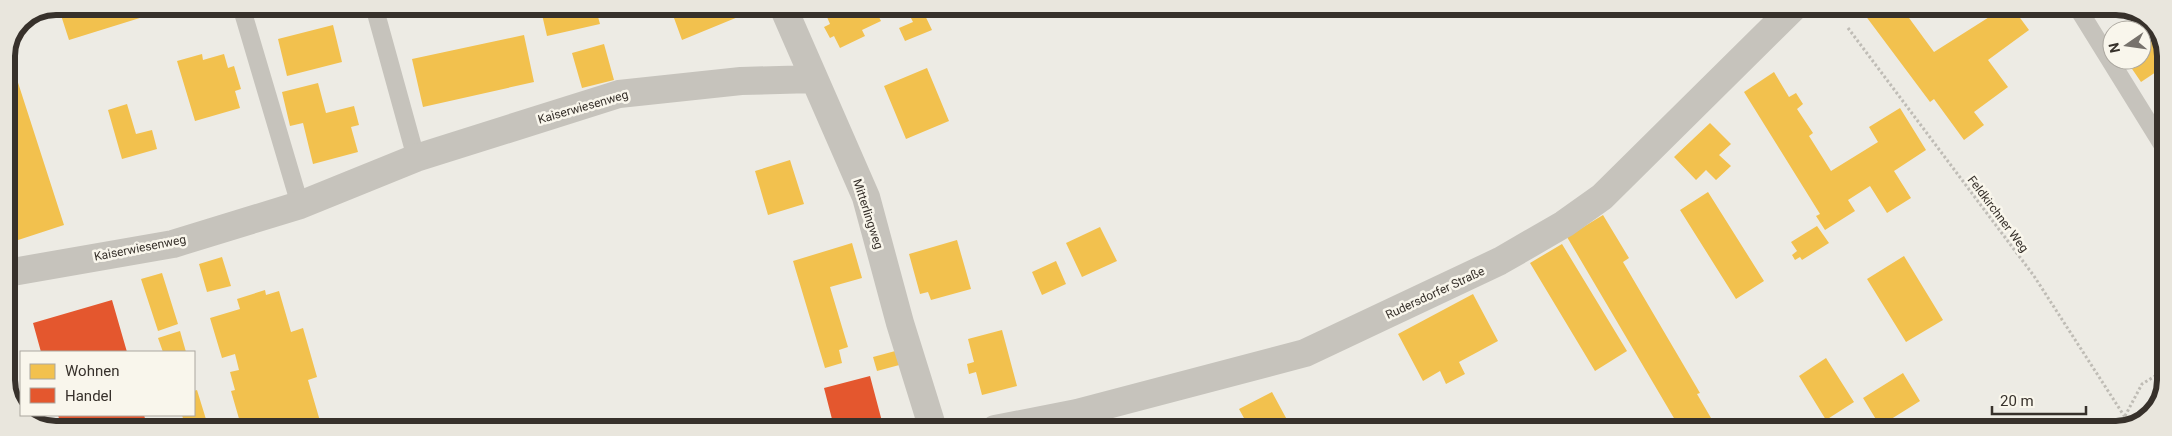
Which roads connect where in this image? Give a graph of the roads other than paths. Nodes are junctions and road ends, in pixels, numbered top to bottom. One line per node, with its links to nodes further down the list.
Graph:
1 (244, 15): 9 (lane)
2 (376, 15): 8 (lane)
3 (786, 15): 6 (street, Mitterlingweg)
4 (1786, 15): 12 (street, Rudersdorfer Straße)
5 (2082, 15): 7 (lane)
6 (814, 79): 8 (street, Kaiserwiesenweg); 11 (street, Mitterlingweg)
7 (2157, 136)
8 (416, 158): 9 (street, Kaiserwiesenweg)
9 (300, 205): 10 (street, Kaiserwiesenweg)
10 (15, 271)
11 (931, 421)
12 (1034, 421)

